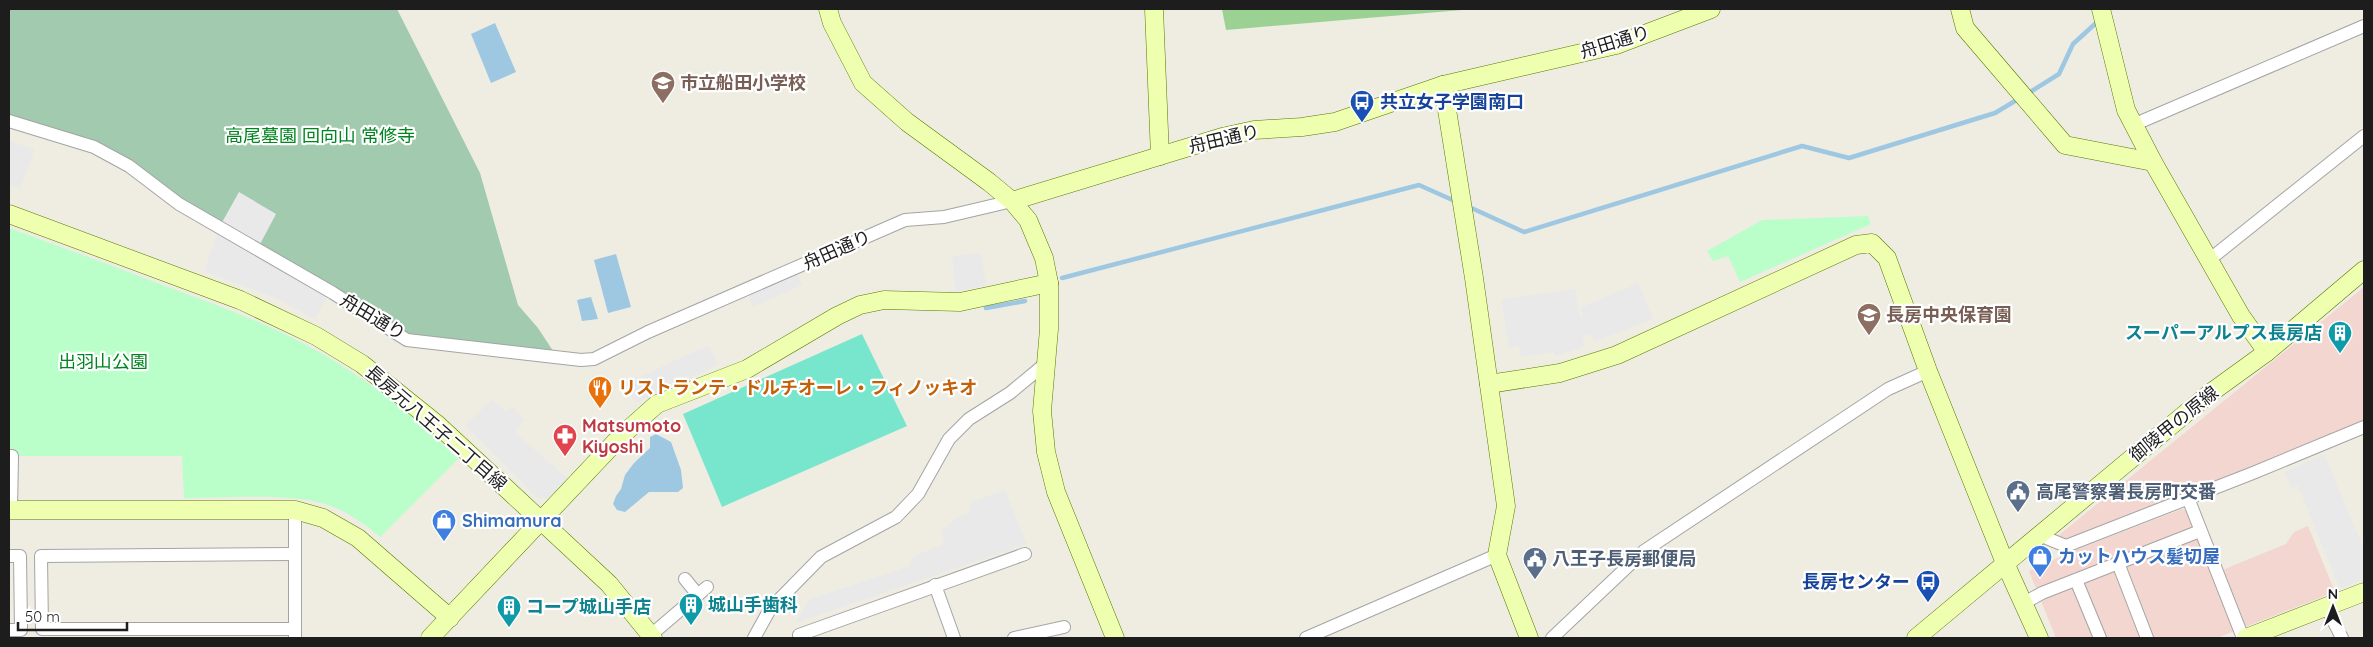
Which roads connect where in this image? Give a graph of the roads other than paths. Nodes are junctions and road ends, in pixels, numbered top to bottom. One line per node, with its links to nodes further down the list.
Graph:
1 (828, 9): 13 (street)
2 (1154, 9): 11 (street)
3 (1711, 9): 7 (street, 舟田通り)
4 (1960, 9): 12 (street)
5 (2101, 9): 9 (street)
6 (2364, 26): 9 (street)
7 (1443, 85): 11 (street, 舟田通り); 21 (street)
8 (9, 121): 13 (street, 舟田通り)
9 (2134, 125): 12 (street)
10 (2364, 136): 15 (street)
11 (1160, 156): 13 (street, 舟田通り)
12 (2153, 162): 15 (street)
13 (1012, 201): 17 (street)
14 (9, 214): 27 (street, 長房元八王子二丁目線)
15 (2209, 260): 18 (street)
16 (2364, 270): 18 (street, 御陵甲の原線)
17 (1049, 283): 19 (street); 27 (street)
18 (2267, 352): 29 (street, 御陵甲の原線)
19 (1044, 364): 49 (street); 52 (street)
20 (1928, 371): 21 (street); 34 (street); 55 (street)
21 (1489, 384): 32 (street)
22 (2364, 427): 24 (street)
23 (9, 456): 25 (street)
24 (2188, 498): 28 (street); 29 (street)
25 (10, 510): 26 (street)
26 (295, 510): 30 (street); 42 (street)
27 (542, 522): 42 (street); 47 (street, 長房元八王子二丁目線)
28 (2200, 531): 35 (street); 60 (street)
29 (2039, 535): 34 (street, 御陵甲の原線)
30 (295, 554): 45 (street); 45 (street)
31 (1025, 554): 38 (street)
32 (1497, 555): 53 (street); 54 (street)
33 (9, 556): 44 (street)
34 (2005, 563): 40 (street); 56 (street, 御陵甲の原線)
35 (2118, 564): 37 (street); 59 (street)
36 (684, 579): 47 (street)
37 (2076, 580): 40 (street); 58 (street)
38 (934, 585): 46 (street); 50 (street)
39 (2364, 592): 41 (street)
40 (2024, 603): 57 (street)
41 (2327, 608): 61 (street); 62 (street)
42 (450, 618): 48 (street)
43 (1064, 627): 51 (street)
44 (9, 630)
45 (295, 634)
46 (799, 635)
47 (652, 636)
48 (430, 638)
49 (754, 638)
50 (954, 638)
51 (1014, 638)
52 (1115, 638)
53 (1306, 638)
54 (1529, 638)
55 (1552, 638)
56 (1916, 638)
57 (2039, 638)
58 (2100, 638)
59 (2147, 638)
60 (2242, 638)
61 (2246, 638)
62 (2342, 638)

